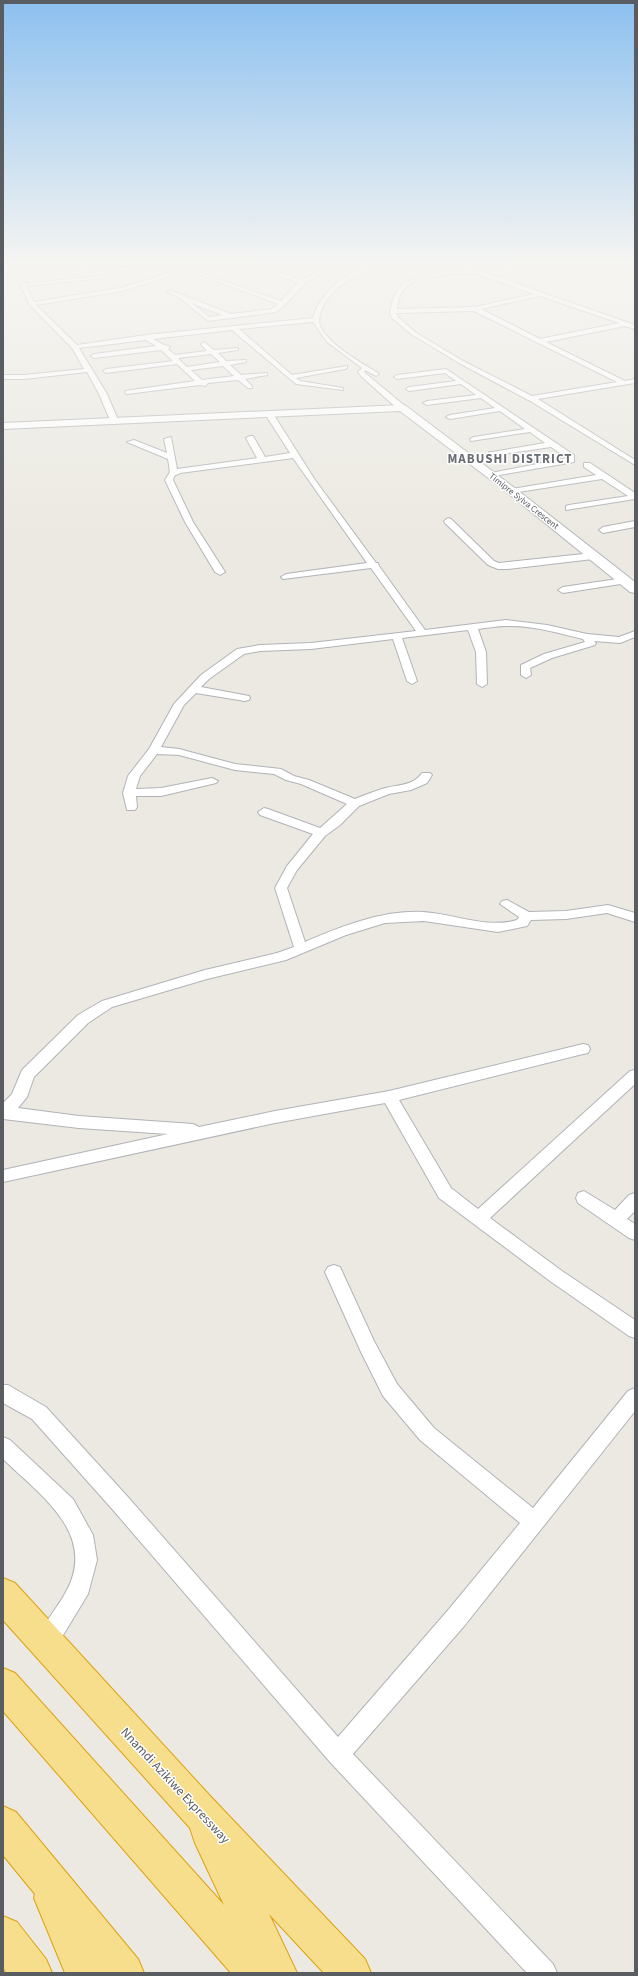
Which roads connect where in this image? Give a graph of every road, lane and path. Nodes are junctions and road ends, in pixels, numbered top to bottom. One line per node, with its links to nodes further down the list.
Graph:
1 (79, 353): 18 (street)
2 (116, 353): 10 (street)
3 (172, 353): 11 (street)
4 (206, 353): 11 (street)
5 (213, 353): 14 (street)
6 (265, 353): 26 (street)
7 (346, 353): 15 (street)
8 (447, 353): 13 (street)
9 (564, 353): 30 (street)
10 (94, 356)
11 (178, 359): 17 (street); 19 (street)
12 (244, 361): 14 (street)
13 (461, 362): 29 (street); 37 (street)
14 (224, 364): 17 (street); 25 (street)
15 (364, 366): 22 (street); 23 (street)
16 (345, 367): 26 (street)
17 (188, 368): 27 (street); 31 (street)
18 (90, 370): 24 (street); 43 (street)
19 (106, 371)
20 (384, 373): 22 (street)
21 (265, 374): 25 (street)
22 (376, 374): 23 (street)
23 (364, 376): 39 (street, Timipre Sylva Crescent)
24 (3, 377)
25 (239, 377): 31 (street); 32 (street)
26 (291, 377): 34 (street)
27 (113, 378)
28 (635, 381): 30 (street)
29 (462, 382): 33 (street); 36 (street)
30 (623, 382): 37 (street)
31 (204, 384): 35 (street)
32 (250, 387)
33 (409, 389)
34 (341, 390)
35 (127, 392)
36 (482, 396): 38 (street); 40 (street)
37 (531, 398): 55 (street)
38 (427, 403)
39 (402, 408): 41 (street); 58 (street, Timipre Sylva Crescent)
40 (501, 409): 42 (street); 45 (street)
41 (269, 414): 43 (street); 52 (street)
42 (450, 417)
43 (114, 420): 44 (street)
44 (3, 426)
45 (531, 430): 48 (street); 50 (street)
46 (250, 438): 54 (street)
47 (168, 439): 53 (street)
48 (474, 439)
49 (131, 442): 53 (street)
50 (552, 444): 51 (street); 58 (street)
51 (492, 454)
52 (294, 455): 54 (street); 66 (street)
53 (172, 458): 57 (street)
54 (262, 459): 57 (street)
55 (635, 463)
56 (587, 465): 59 (street)
57 (174, 472): 67 (street)
58 (491, 475): 60 (street, Timipre Sylva Crescent)
59 (603, 476): 60 (street); 61 (street)
60 (512, 491): 65 (street, Timipre Sylva Crescent)
61 (570, 508)
62 (448, 521): 65 (street)
63 (635, 524): 64 (street)
64 (603, 530)
65 (593, 556): 69 (street, Timipre Sylva Crescent)
66 (375, 566): 68 (street); 73 (street)
67 (220, 572)
68 (286, 577)
69 (624, 581): 70 (street, Timipre Sylva Crescent); 71 (street)
70 (635, 589)
71 (563, 590)
72 (471, 626): 73 (street); 76 (street); 79 (street)
73 (422, 632): 75 (street)
74 (635, 634): 76 (street)
75 (397, 636): 78 (street); 80 (street)
76 (587, 637): 77 (street)
77 (526, 675)
78 (412, 681)
79 (482, 684)
80 (193, 689): 81 (street); 82 (street)
81 (245, 698)
82 (154, 750): 85 (street); 86 (street)
83 (426, 775): 86 (street)
84 (212, 781): 85 (street)
85 (129, 793): 87 (street)
86 (355, 803): 89 (street)
87 (131, 807)
88 (264, 812): 89 (street)
89 (321, 833): 93 (street)
90 (507, 904): 91 (street)
91 (527, 916): 92 (street); 93 (street)
92 (635, 918)
93 (301, 949): 97 (street)
94 (583, 1049): 96 (street)
95 (633, 1081): 102 (street)
96 (389, 1096): 98 (street); 102 (street)
97 (5, 1113): 98 (street)
98 (210, 1131): 99 (street)
99 (3, 1176)
100 (584, 1198): 103 (street)
101 (635, 1200): 103 (street)
102 (478, 1218): 106 (street)
103 (616, 1220): 104 (street)
104 (635, 1233)
105 (334, 1272): 110 (street)
106 (635, 1330)
107 (3, 1394): 114 (street)
108 (635, 1397): 110 (street)
109 (3, 1446): 112 (street)
110 (534, 1522): 114 (street)
111 (3, 1595): 112 (highway, Nnamdi Azikiwe Expressway)
112 (46, 1643): 115 (highway, Nnamdi Azikiwe Expressway)
113 (3, 1685): 122 (highway)
114 (338, 1754): 125 (street)
115 (199, 1811): 123 (highway); 124 (highway, Nnamdi Azikiwe Expressway)
116 (3, 1825): 117 (highway)
117 (44, 1874): 120 (highway); 121 (highway)
118 (3, 1936): 119 (highway)
119 (32, 1973)
120 (85, 1973)
121 (124, 1973)
122 (258, 1973)
123 (277, 1973)
124 (351, 1973)
125 (544, 1973)

